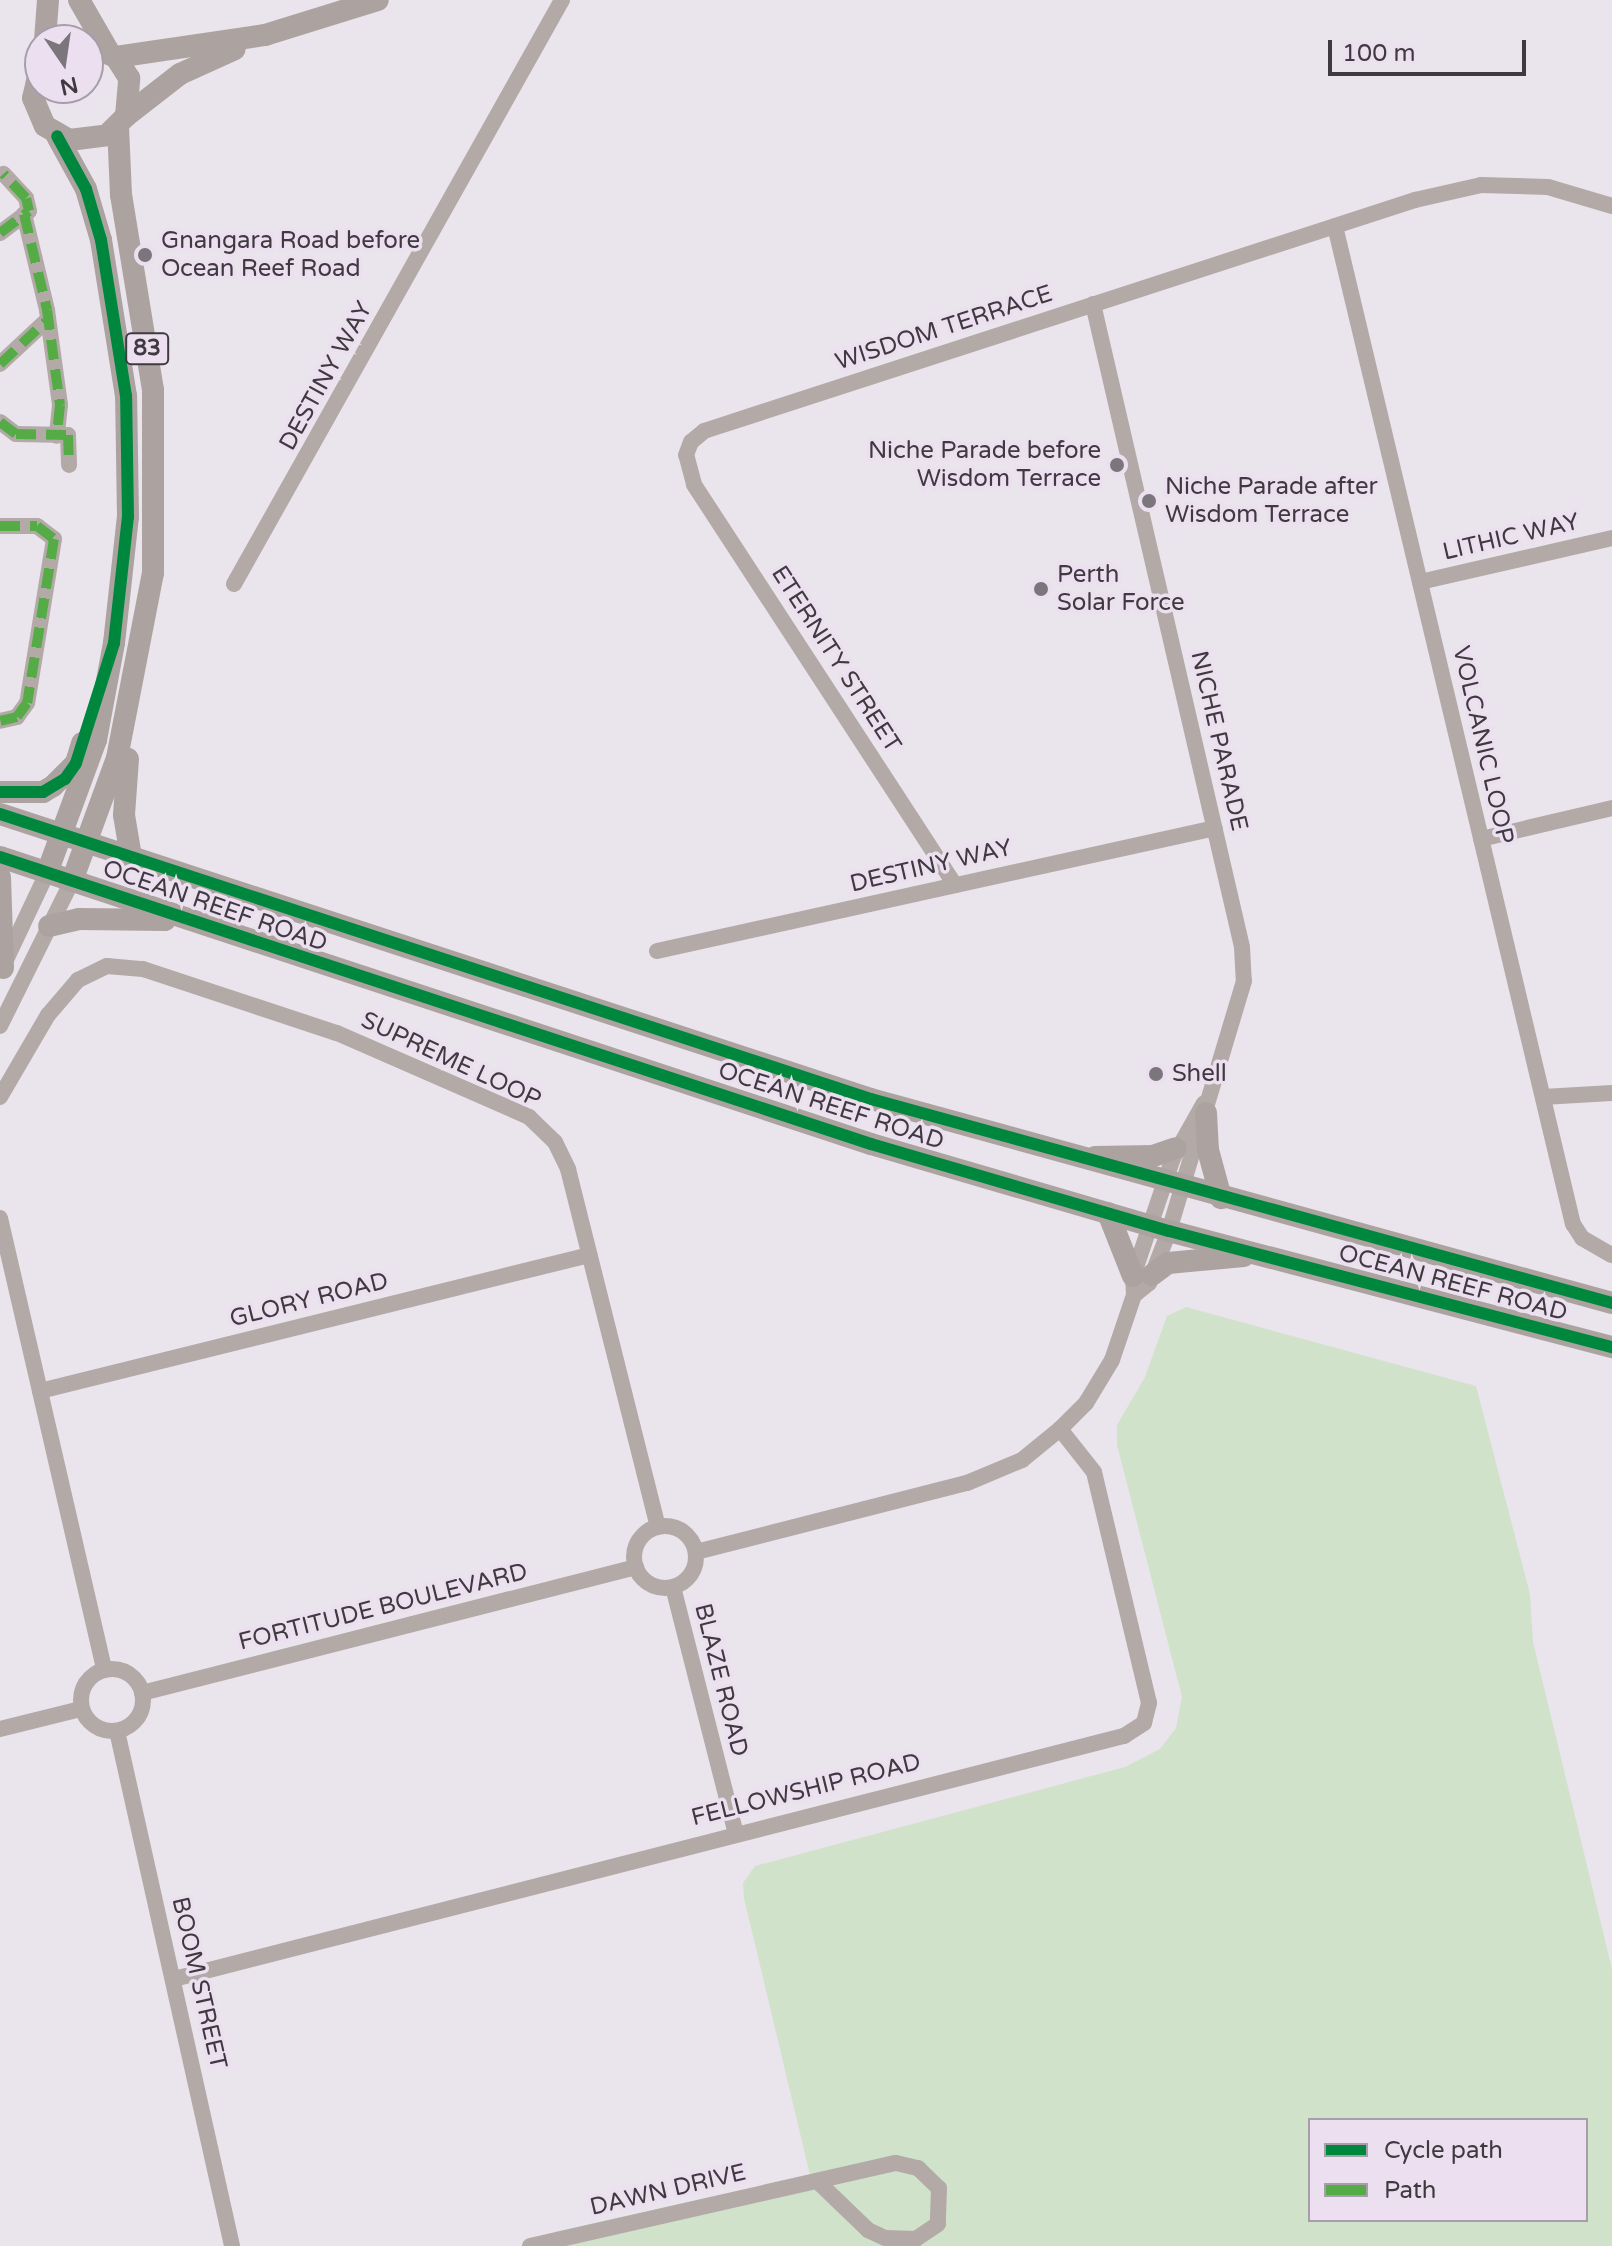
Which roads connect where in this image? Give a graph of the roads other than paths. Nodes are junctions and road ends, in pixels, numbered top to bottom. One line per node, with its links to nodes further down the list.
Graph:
1 (48, 0): 7 (main road)
2 (79, 0): 8 (main road)
3 (378, 0): 9 (main road)
4 (549, 0): 6 (street)
5 (562, 0): 6 (street, DESTINY WAY)
6 (552, 23): 29 (street, DESTINY WAY)
7 (46, 24)
8 (91, 24)
9 (265, 35): 10 (main road); 12 (main road)
10 (104, 51): 12 (main road, 83)
11 (36, 104): 13 (main road, 83)
12 (122, 122): 13 (main road); 31 (main road, 83)
13 (57, 136): 30 (main road, 83)
14 (4, 174): 16 (street)
15 (1612, 206): 17 (street, WISDOM TERRACE)
16 (24, 214): 18 (street); 20 (street)
17 (1335, 226): 19 (street, WISDOM TERRACE); 28 (street, VOLCANIC LOOP)
18 (0, 233)
19 (1093, 304): 24 (street, WISDOM TERRACE); 36 (street, NICHE PARADE)
20 (45, 322): 21 (street); 23 (street)
21 (0, 364)
22 (0, 422): 23 (street)
23 (57, 436): 25 (street)
24 (686, 455): 45 (street, ETERNITY STREET)
25 (69, 465)
26 (0, 526): 32 (street)
27 (1612, 538): 28 (street, LITHIC WAY)
28 (1420, 582): 38 (street, VOLCANIC LOOP)
29 (234, 584)
30 (114, 643): 33 (main road, 83); 37 (main road, 83)
31 (128, 714): 39 (main road, 83); 41 (main road)
32 (0, 721)
33 (0, 792)
34 (1612, 808): 38 (street)
35 (0, 814): 37 (main road, OCEAN REEF ROAD)
36 (1215, 828): 45 (street, DESTINY WAY); 54 (street, NICHE PARADE)
37 (63, 835): 39 (main road, OCEAN REEF ROAD); 42 (main road)
38 (1481, 839): 53 (street, VOLCANIC LOOP)
39 (88, 843): 41 (main road, OCEAN REEF ROAD); 44 (main road, 83)
40 (0, 857): 42 (main road, OCEAN REEF ROAD)
41 (131, 857): 56 (main road, OCEAN REEF ROAD)
42 (47, 873): 44 (main road, OCEAN REEF ROAD); 49 (street)
43 (0, 877): 49 (main road)
44 (72, 881): 46 (main road, OCEAN REEF ROAD); 47 (street)
45 (955, 885): 48 (street, DESTINY WAY)
46 (190, 920): 47 (main road); 59 (main road, OCEAN REEF ROAD)
47 (49, 926): 50 (street)
48 (657, 951)
49 (1, 970)
50 (0, 1026)
51 (1612, 1093): 53 (street)
52 (0, 1097): 63 (street, SUPREME LOOP)
53 (1543, 1097): 64 (street, VOLCANIC LOOP)
54 (1208, 1103): 55 (street, NICHE PARADE); 57 (street, NICHE PARADE); 58 (main road)
55 (1176, 1148): 56 (main road); 57 (street, NICHE PARADE)
56 (1078, 1158): 57 (main road, OCEAN REEF ROAD)
57 (1174, 1184): 58 (main road, OCEAN REEF ROAD); 61 (street, NICHE PARADE)
58 (1221, 1198): 66 (main road, OCEAN REEF ROAD)
59 (1108, 1213): 61 (main road, OCEAN REEF ROAD); 65 (main road)
60 (0, 1218): 68 (street)
61 (1160, 1228): 62 (main road, OCEAN REEF ROAD); 65 (street)
62 (1261, 1254): 65 (main road); 67 (main road, OCEAN REEF ROAD)
63 (589, 1255): 68 (street, GLORY ROAD); 70 (street, SUPREME LOOP)
64 (1612, 1255)
65 (1139, 1282): 69 (street)
66 (1612, 1303)
67 (1612, 1347)
68 (40, 1391): 74 (street)
69 (1060, 1429): 71 (street); 79 (street, FELLOWSHIP ROAD)
70 (658, 1527): 71 (street); 72 (street)
71 (696, 1552): 73 (street)
72 (636, 1567): 73 (street); 75 (street, FORTITUDE BOULEVARD)
73 (673, 1587): 79 (street, BLAZE ROAD)
74 (104, 1670): 75 (street); 76 (street)
75 (142, 1693): 78 (street)
76 (81, 1709): 77 (street); 78 (street)
77 (0, 1729)
78 (117, 1731): 80 (street, BOOM STREET)
79 (735, 1831): 80 (street, FELLOWSHIP ROAD)
80 (174, 1979): 82 (street, BOOM STREET)
81 (817, 2181): 81 (street, DAWN DRIVE); 83 (street, DAWN DRIVE)
82 (232, 2246)
83 (530, 2246)

